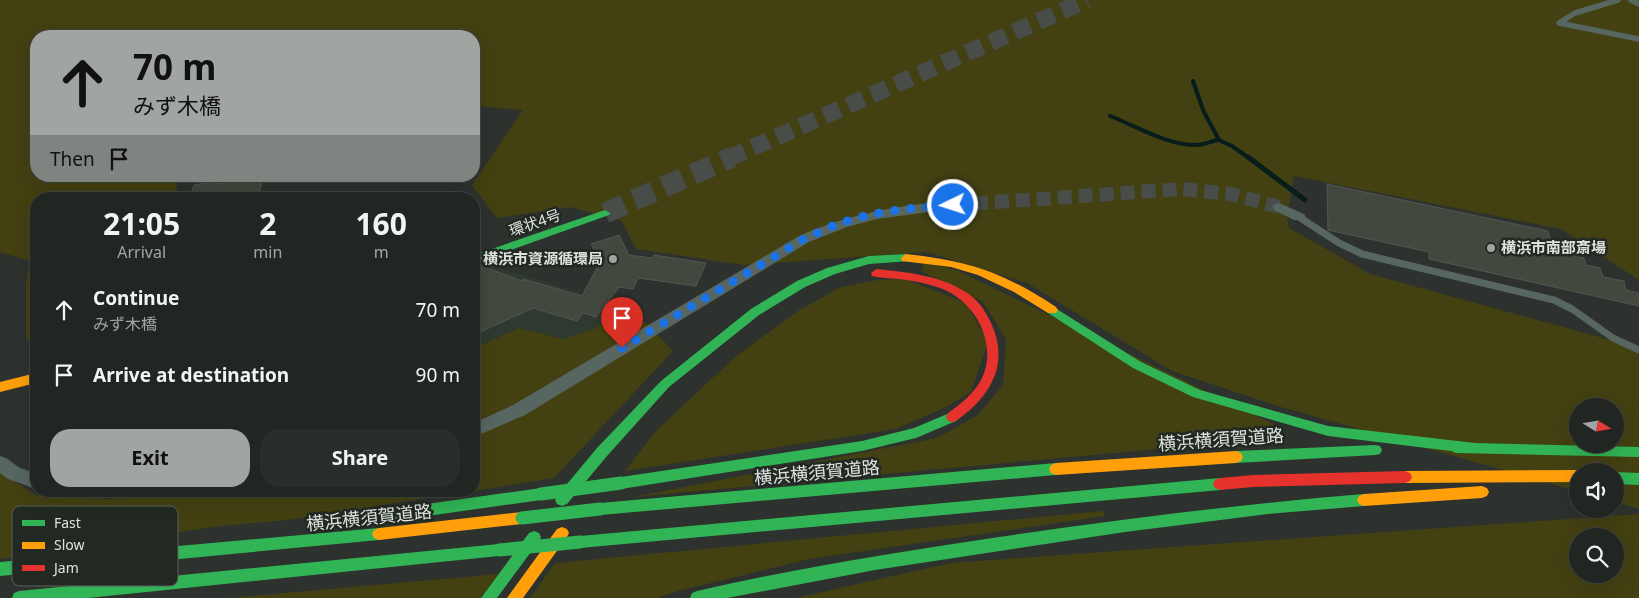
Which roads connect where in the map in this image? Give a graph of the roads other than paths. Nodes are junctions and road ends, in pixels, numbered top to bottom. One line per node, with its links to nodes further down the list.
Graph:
1 (1618, 0): 4 (lane)
2 (1631, 0): 3 (lane)
3 (1639, 4)
4 (1639, 38)
5 (953, 205): 14 (street)
6 (1279, 207): 8 (street)
7 (605, 213): 9 (main road, 環状4号)
8 (1299, 217): 11 (lane)
9 (480, 257)
10 (864, 275): 24 (main road, bridge)
11 (1639, 350)
12 (30, 380): 13 (main road)
13 (0, 387)
14 (480, 427)
15 (1474, 448): 16 (main road, 横浜横須賀道路); 27 (main road, 横浜横須賀道路, bridge); 31 (main road)
16 (1639, 452)
17 (0, 463): 20 (street)
18 (606, 473): 32 (main road)
19 (1569, 476): 28 (main road, bridge)
20 (30, 478)
21 (1624, 478): 22 (main road)
22 (1639, 479)
23 (1492, 491): 33 (main road)
24 (366, 519)
25 (259, 534): 26 (main road)
26 (178, 546)
27 (178, 553)
28 (178, 582)
29 (139, 586): 30 (main road, bridge)
30 (19, 598)
31 (488, 598)
32 (514, 598)
33 (697, 598)

